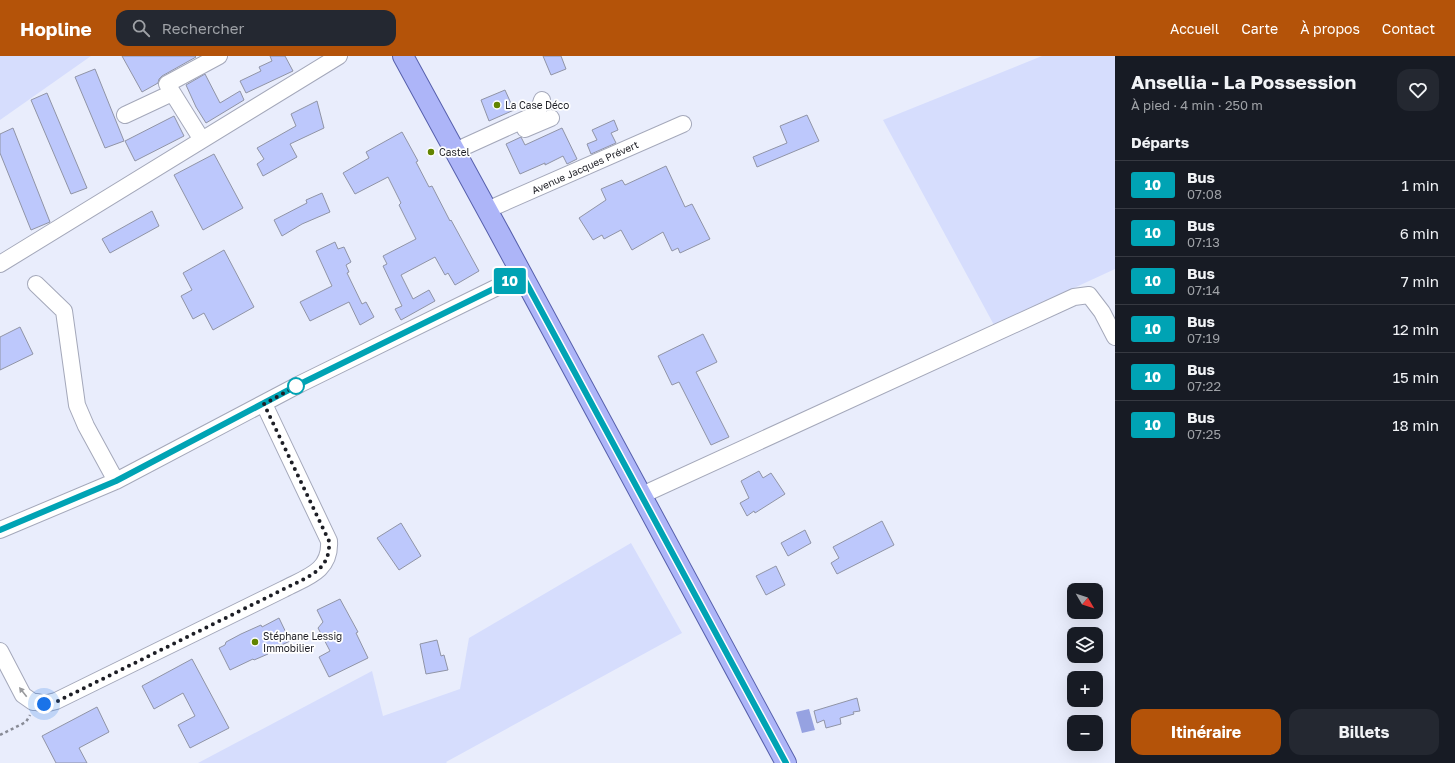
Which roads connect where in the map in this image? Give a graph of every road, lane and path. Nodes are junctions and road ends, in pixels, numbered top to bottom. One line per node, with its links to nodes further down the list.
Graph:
1 (219, 56): 4 (street)
2 (340, 56): 9 (street)
3 (402, 56): 10 (main road)
4 (172, 93): 6 (street); 9 (street)
5 (542, 100): 10 (street)
6 (124, 115)
7 (551, 118): 10 (street)
8 (683, 124): 11 (street, Avenue Jacques Prévert)
9 (202, 140): 12 (street)
10 (457, 156): 11 (main road)
11 (487, 210): 13 (main road)
12 (0, 264)
13 (522, 275): 16 (street); 18 (main road)
14 (36, 284): 17 (street)
15 (1115, 337): 18 (street)
16 (264, 404): 17 (street); 21 (street)
17 (116, 481): 19 (street)
18 (642, 495): 23 (main road)
19 (0, 530)
20 (0, 651): 21 (street, one-way to 20)
21 (37, 702): 22 (path)
22 (0, 735)
23 (786, 763)

